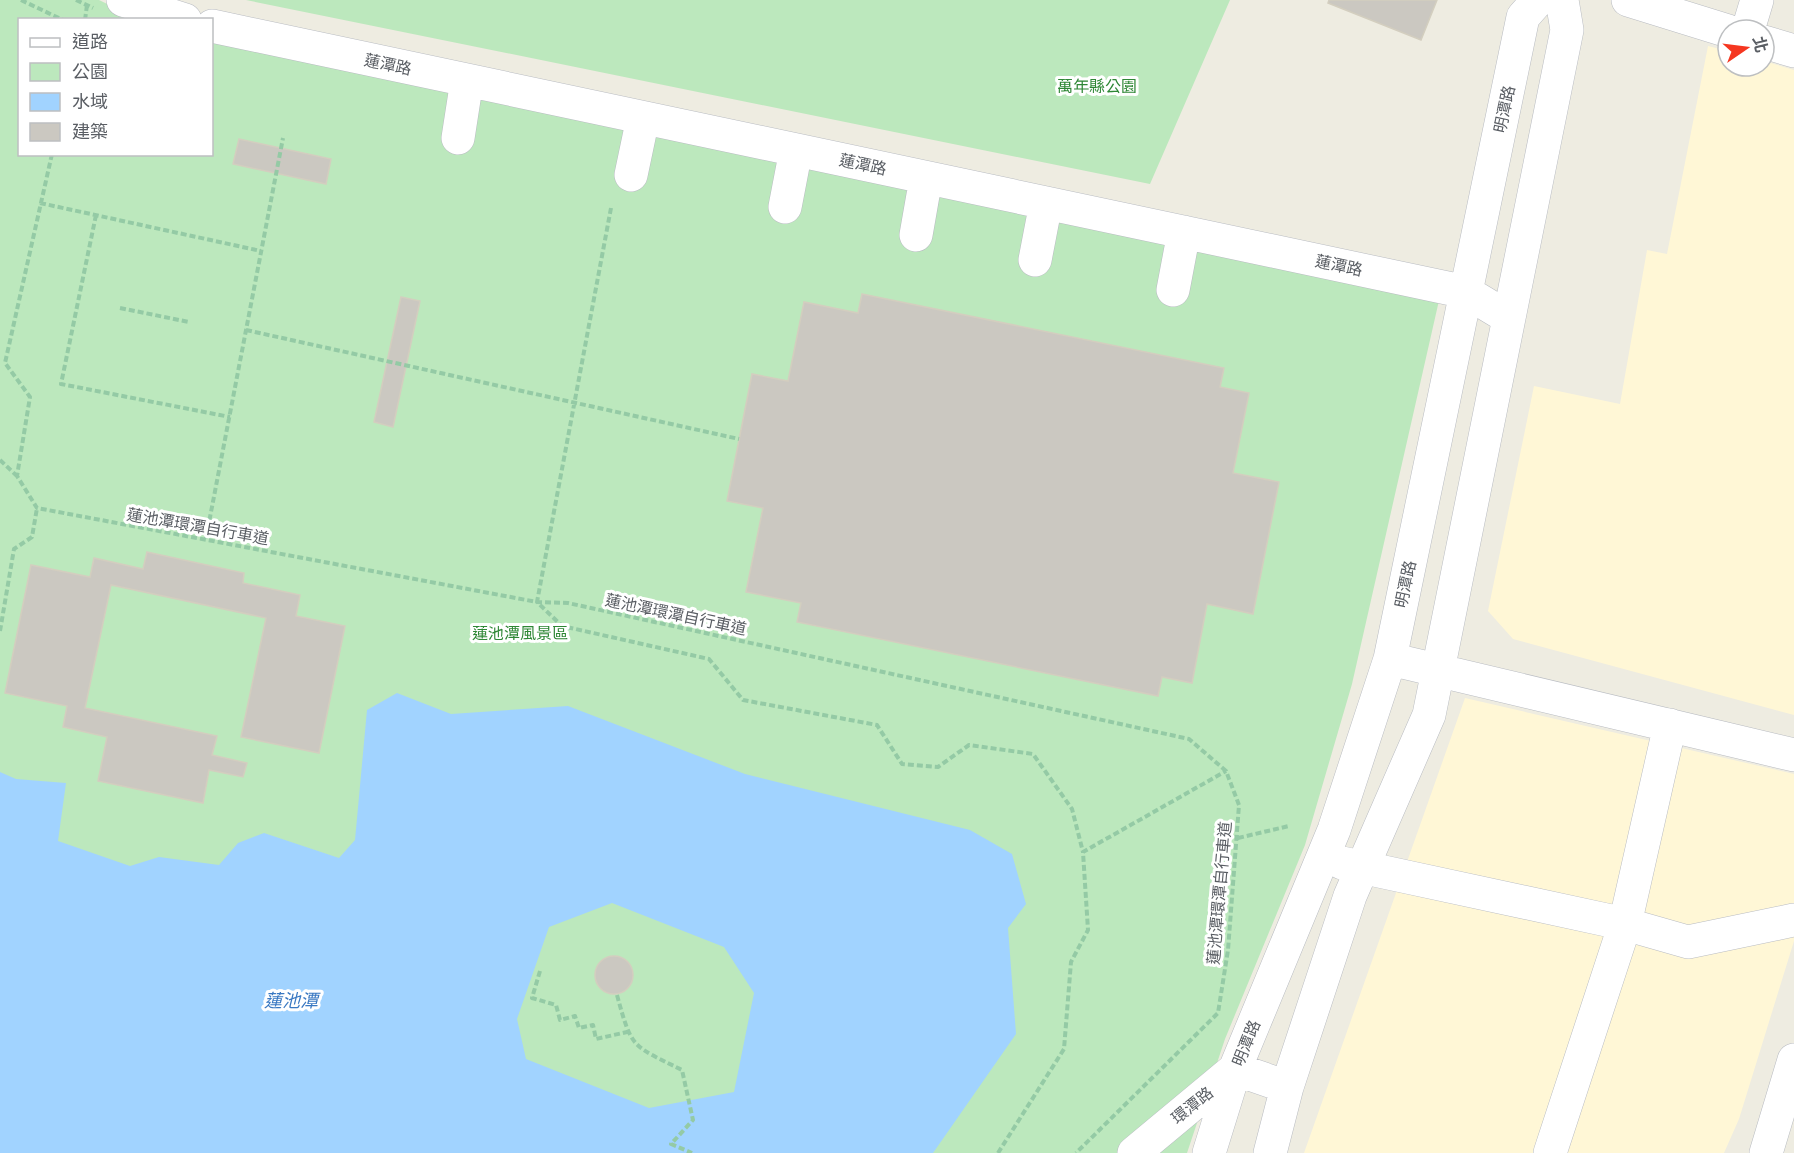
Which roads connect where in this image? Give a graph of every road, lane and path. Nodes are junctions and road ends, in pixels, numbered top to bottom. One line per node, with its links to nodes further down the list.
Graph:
1 (21, 0): 9 (path)
2 (76, 0): 10 (path)
3 (123, 0): 11 (street)
4 (206, 0): 12 (street)
5 (1538, 0): 36 (street, 明潭路)
6 (1562, 0): 38 (street)
7 (1628, 0): 15 (street)
8 (1756, 0): 13 (street)
9 (59, 18)
10 (85, 18)
11 (179, 18)
12 (200, 18)
13 (1751, 18)
14 (213, 26): 18 (street, 蓮潭路)
15 (1716, 27)
16 (1776, 46): 17 (street)
17 (1794, 51)
18 (467, 80): 19 (street, 蓮潭路); 21 (street)
19 (643, 118): 22 (street, 蓮潭路); 24 (street)
20 (283, 138): 33 (path)
21 (458, 138)
22 (796, 150): 25 (street, 蓮潭路); 28 (street)
23 (52, 156): 26 (path)
24 (631, 175)
25 (926, 177): 27 (street, 蓮潭路); 32 (street)
26 (40, 203): 30 (path); 41 (path)
27 (1046, 203): 31 (street, 蓮潭路); 34 (street)
28 (785, 207)
29 (611, 208): 43 (path)
30 (96, 215): 33 (path); 44 (path)
31 (1184, 232): 35 (street); 36 (street, 蓮潭路)
32 (916, 235)
33 (261, 251): 40 (path)
34 (1035, 260)
35 (1173, 290)
36 (1466, 292): 38 (street, 蓮潭路); 52 (street, 明潭路)
37 (120, 308): 39 (path)
38 (1509, 318): 53 (street)
39 (189, 322)
40 (246, 330): 43 (path); 44 (path)
41 (5, 363): 42 (path); 47 (path)
42 (0, 366)
43 (577, 402): 45 (path); 50 (path)
44 (230, 417): 49 (path)
45 (739, 439)
46 (0, 460): 47 (path)
47 (17, 476): 48 (path)
48 (37, 508): 49 (path, 蓮池潭環潭自行車道); 51 (path)
49 (206, 538): 50 (path, 蓮池潭環潭自行車道)
50 (537, 602): 56 (path, 蓮池潭環潭自行車道); 59 (path)
51 (0, 631)
52 (1390, 658): 53 (street); 60 (street, 明潭路)
53 (1438, 670): 54 (street); 61 (street)
54 (1670, 725): 55 (street); 63 (street)
55 (1794, 755)
56 (1226, 771): 58 (path, 蓮池潭環潭自行車道); 59 (path)
57 (1289, 826): 58 (path)
58 (1238, 838): 72 (path, 蓮池潭環潭自行車道)
59 (1083, 852): 71 (path)
60 (1322, 859): 61 (street); 68 (street, 明潭路)
61 (1362, 868): 63 (street); 69 (street)
62 (1794, 920): 63 (street)
63 (1625, 924): 76 (street)
64 (540, 971): 66 (path)
65 (617, 995): 66 (path)
66 (627, 1032): 70 (path)
67 (1794, 1060): 77 (street)
68 (1235, 1069): 69 (street); 73 (street, 環潭路); 74 (street, 明潭路)
69 (1287, 1087): 75 (street)
70 (692, 1153)
71 (998, 1153)
72 (1076, 1153)
73 (1134, 1153)
74 (1209, 1153)
75 (1270, 1153)
76 (1550, 1153)
77 (1766, 1153)

